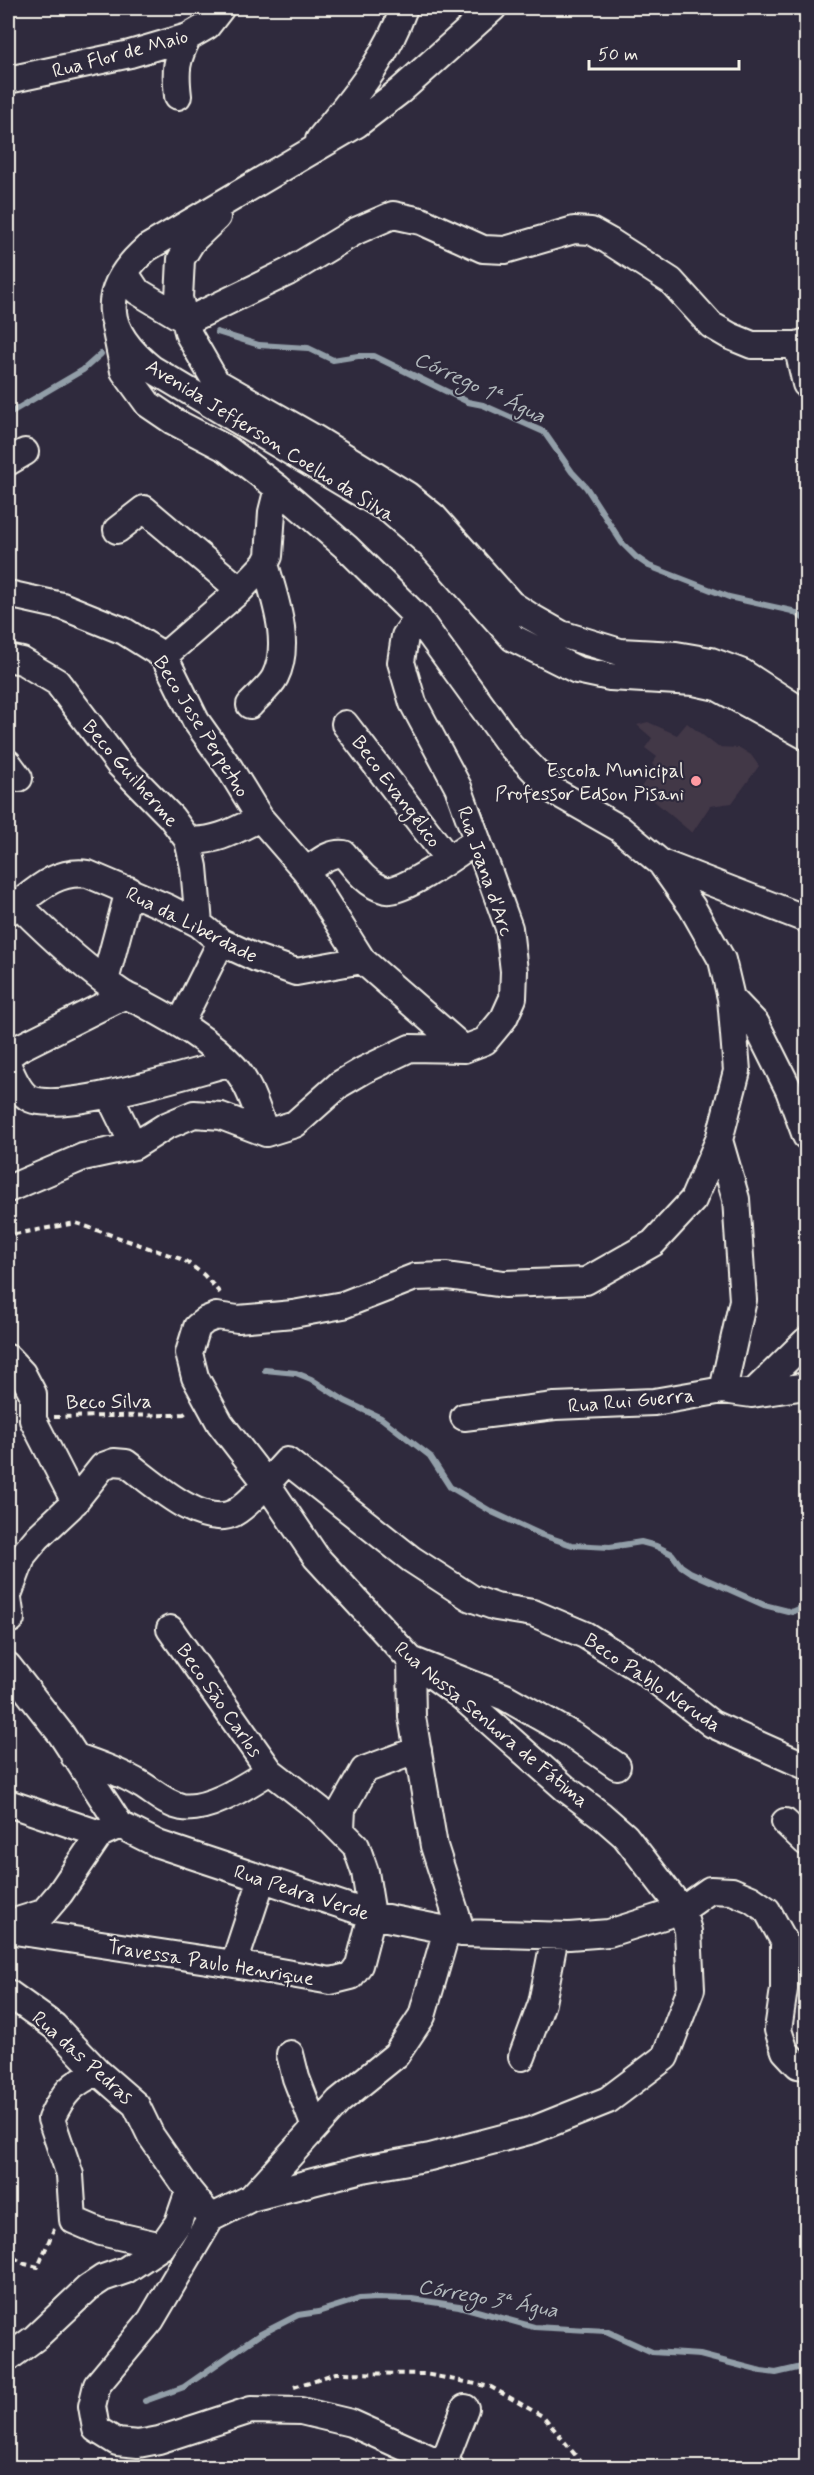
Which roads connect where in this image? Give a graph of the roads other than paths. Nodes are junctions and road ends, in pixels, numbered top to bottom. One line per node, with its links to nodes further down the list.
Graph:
1 (221, 8): 4 (street, Rua Flor de Maio)
2 (404, 8): 7 (street)
3 (493, 8): 7 (street)
4 (189, 37): 5 (street, Rua Flor de Maio); 6 (street)
5 (8, 80)
6 (178, 96)
7 (312, 149): 8 (street)
8 (259, 183): 9 (street); 10 (street)
9 (162, 238): 10 (street); 11 (street)
10 (181, 259): 13 (street, Avenida Jefferson Coelho da Silva)
11 (124, 273): 12 (street); 13 (street)
12 (115, 326): 16 (street, Avenida Jefferson Coelho da Silva); 17 (street, Rua Nossa Senhora de Fátima)
13 (188, 328): 14 (street); 16 (street, Avenida Jefferson Coelho da Silva)
14 (802, 344): 15 (street)
15 (807, 384)
16 (203, 391): 17 (street, Rua Nossa Senhora de Fátima); 27 (street, Avenida Jefferson Coelho da Silva); 29 (street, Avenida Jefferson Coelho da Silva)
17 (211, 440): 18 (street, Rua Nossa Senhora de Fátima)
18 (278, 488): 20 (street); 23 (street, Rua Nossa Senhora de Fátima)
19 (117, 530): 21 (street)
20 (265, 564): 21 (street); 26 (street)
21 (240, 590): 24 (street)
22 (8, 594): 24 (street, Beco Jose Perpetuo)
23 (418, 618): 32 (street, Rua Joana d'Arc); 34 (street, Rua Nossa Senhora de Fátima)
24 (164, 656): 30 (street, Beco Jose Perpetuo)
25 (8, 658): 31 (street, Beco Guilherme)
26 (250, 705)
27 (807, 714)
28 (345, 724): 33 (street, Beco Evangélico)
29 (807, 736)
30 (260, 818): 31 (street); 35 (street, Beco Jose Perpetuo)
31 (188, 840): 39 (street, Beco Guilherme)
32 (476, 841): 33 (street); 45 (street, Rua Joana d'Arc)
33 (448, 859): 35 (street)
34 (661, 863): 38 (street); 43 (street, Rua Nossa Senhora de Fátima)
35 (306, 871): 41 (street, Beco Jose Perpetuo)
36 (129, 890): 37 (street, Rua da Liberdade); 39 (street, Rua da Liberdade); 42 (street)
37 (13, 908): 42 (street)
38 (807, 919)
39 (199, 924): 40 (street, Rua da Liberdade)
40 (221, 942): 41 (street, Rua da Liberdade); 44 (street)
41 (362, 960): 45 (street)
42 (115, 988): 44 (street); 46 (street)
43 (731, 998): 51 (street); 52 (street, Rua Nossa Senhora de Fátima)
44 (180, 1024): 47 (street)
45 (464, 1049): 50 (street, Rua Joana d'Arc)
46 (8, 1059)
47 (229, 1063): 49 (street); 50 (street)
48 (8, 1066): 49 (street)
49 (109, 1095): 53 (street)
50 (266, 1133): 53 (street)
51 (807, 1136)
52 (719, 1140): 58 (street, Rua Rui Guerra); 61 (street, Rua Nossa Senhora de Fátima)
53 (134, 1146): 54 (street)
54 (8, 1189)
55 (807, 1341): 59 (street)
56 (8, 1358): 62 (street)
57 (807, 1386): 59 (street)
58 (723, 1390): 59 (street); 60 (street, Rua Rui Guerra)
59 (752, 1394)
60 (464, 1417)
61 (267, 1484): 62 (street); 65 (street, Rua Nossa Senhora de Fátima); 70 (street, Beco Pablo Neruda)
62 (75, 1502): 63 (street)
63 (8, 1604)
64 (170, 1629): 71 (street, Beco São Carlos)
65 (411, 1660): 67 (street); 69 (street); 78 (street, Rua Nossa Senhora de Fátima)
66 (8, 1666): 68 (street, Rua Pedra Verde)
67 (418, 1750): 74 (street); 82 (street)
68 (74, 1756): 71 (street, Beco São Carlos); 75 (street, Rua Pedra Verde)
69 (617, 1766)
70 (807, 1766)
71 (270, 1771): 74 (street, Beco São Carlos)
72 (8, 1803): 75 (street)
73 (785, 1822): 76 (street)
74 (341, 1829): 79 (street, Beco São Carlos)
75 (110, 1830): 77 (street, Rua Pedra Verde); 80 (street)
76 (807, 1842)
77 (262, 1879): 79 (street, Rua Pedra Verde); 84 (street)
78 (682, 1910): 83 (street, Rua Pedra Verde); 86 (street, Rua Pedra Verde); 93 (street, Rua Nossa Senhora de Fátima)
79 (372, 1915): 82 (street, Rua Pedra Verde); 84 (street, Travessa Paulo Henrique)
80 (8, 1924)
81 (8, 1930): 84 (street, Travessa Paulo Henrique)
82 (455, 1932): 83 (street, Rua Pedra Verde); 91 (street)
83 (555, 1936): 88 (street)
84 (234, 1964)
85 (8, 1993): 90 (street, Rua das Pedras)
86 (796, 2047): 89 (street)
87 (290, 2054): 91 (street)
88 (522, 2057)
89 (807, 2066)
90 (99, 2072): 92 (street, Rua das Pedras); 95 (street)
91 (315, 2127): 93 (street)
92 (189, 2191): 94 (street, Rua das Pedras); 95 (street)
93 (251, 2198): 94 (street, Rua Nossa Senhora de Fátima)
94 (211, 2218): 98 (street)
95 (162, 2246): 96 (street)
96 (8, 2358)
97 (465, 2408): 98 (street)
98 (447, 2466)

